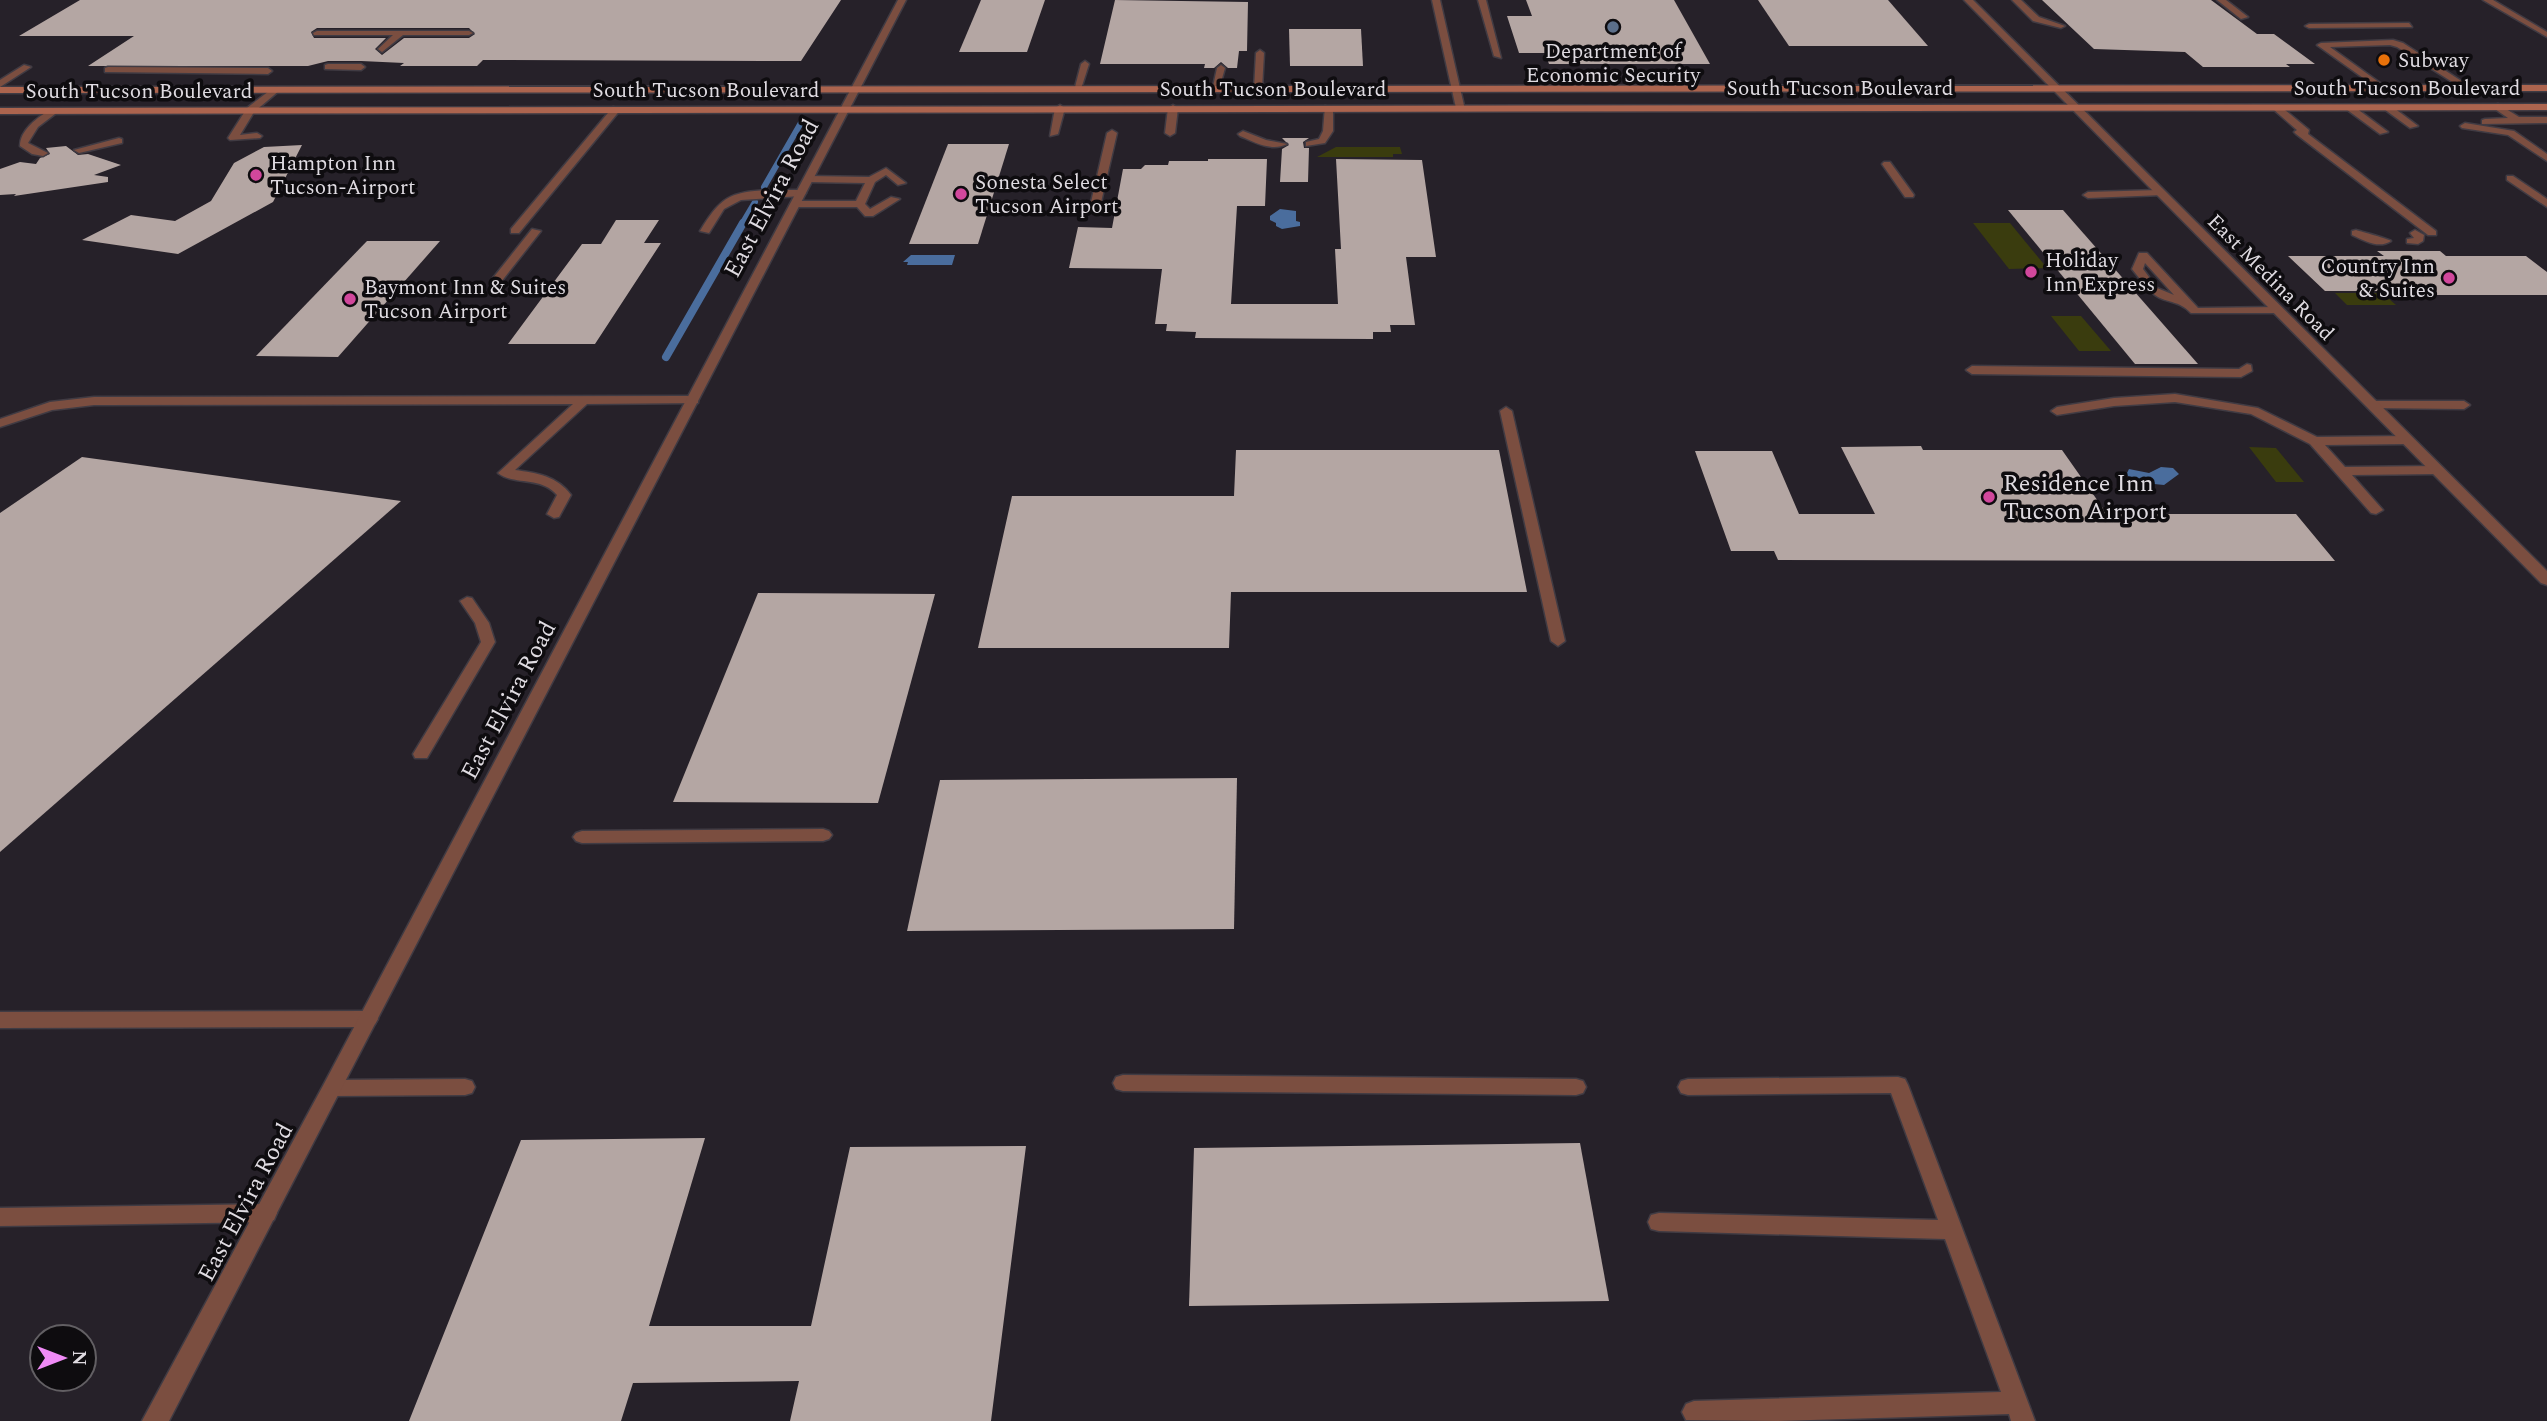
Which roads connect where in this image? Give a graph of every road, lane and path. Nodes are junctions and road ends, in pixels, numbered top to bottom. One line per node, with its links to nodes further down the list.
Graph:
1 (902, 0): 31 (street, East Elvira Road)
2 (1436, 0): 35 (street)
3 (1482, 0): 18 (lane)
4 (1968, 0): 27 (street, East Medina Road)
5 (2017, 0): 10 (lane)
6 (2221, 0): 8 (lane)
7 (2487, 0): 15 (lane)
8 (2244, 17)
9 (2409, 25): 11 (lane)
10 (2061, 26)
11 (2309, 26)
12 (317, 33): 13 (lane)
13 (401, 33): 14 (lane); 16 (lane)
14 (469, 33)
15 (2547, 35)
16 (382, 49)
17 (1259, 53): 34 (lane)
18 (1497, 56)
19 (1085, 64): 32 (lane)
20 (27, 67): 26 (lane)
21 (328, 67): 22 (lane)
22 (360, 67)
23 (1221, 68): 33 (lane)
24 (108, 70): 25 (lane)
25 (268, 71)
26 (0, 84)
27 (2055, 88): 28 (main road, South Tucson Boulevard); 35 (main road, South Tucson Boulevard); 38 (street, East Medina Road)
28 (2383, 88): 29 (main road, South Tucson Boulevard); 29 (lane)
29 (2468, 88): 30 (main road, South Tucson Boulevard)
30 (2547, 88)
31 (855, 89): 32 (main road, South Tucson Boulevard); 37 (main road, South Tucson Boulevard); 44 (street, East Elvira Road)
32 (1077, 89): 33 (main road, South Tucson Boulevard)
33 (1215, 89): 34 (main road, South Tucson Boulevard)
34 (1258, 89): 35 (main road, South Tucson Boulevard)
35 (1457, 89): 48 (street)
36 (0, 90): 37 (main road, South Tucson Boulevard)
37 (276, 90): 50 (lane)
38 (2074, 107): 39 (main road, South Tucson Boulevard); 48 (main road, South Tucson Boulevard); 73 (street, East Medina Road)
39 (2276, 107): 40 (main road, South Tucson Boulevard); 84 (lane)
40 (2349, 107): 41 (main road, South Tucson Boulevard); 56 (lane)
41 (2387, 107): 42 (main road, South Tucson Boulevard); 55 (lane)
42 (2498, 107): 43 (main road, South Tucson Boulevard); 53 (lane)
43 (2547, 107)
44 (846, 108): 45 (main road, South Tucson Boulevard); 49 (main road, South Tucson Boulevard); 72 (street, East Elvira Road)
45 (1060, 108): 46 (main road, South Tucson Boulevard); 59 (lane)
46 (1173, 108): 47 (main road, South Tucson Boulevard); 58 (lane)
47 (1328, 108): 48 (main road, South Tucson Boulevard); 64 (lane)
48 (1461, 108)
49 (616, 109): 50 (main road, South Tucson Boulevard); 80 (lane)
50 (250, 110): 52 (main road, South Tucson Boulevard); 61 (lane)
51 (0, 111): 52 (main road, South Tucson Boulevard)
52 (54, 111): 66 (lane)
53 (2517, 120): 54 (lane); 67 (lane)
54 (2547, 120)
55 (2413, 126)
56 (2383, 131)
57 (1112, 133): 79 (lane)
58 (1170, 133)
59 (1053, 134)
60 (1243, 134): 63 (lane)
61 (257, 136)
62 (119, 141): 65 (lane)
63 (1282, 144)
64 (1309, 144)
65 (79, 150)
66 (43, 153)
67 (2547, 158)
68 (1887, 164): 74 (lane)
69 (2510, 178): 78 (lane)
70 (871, 180): 71 (lane); 72 (lane); 77 (lane)
71 (901, 183)
72 (802, 192): 77 (lane); 82 (lane); 94 (street, East Elvira Road)
73 (2159, 193): 75 (lane); 90 (street, East Medina Road)
74 (1909, 195)
75 (2088, 195)
76 (895, 199): 77 (lane)
77 (860, 204)
78 (2547, 204)
79 (1094, 211)
80 (515, 231)
81 (536, 231): 87 (lane)
82 (705, 231)
83 (2356, 233): 85 (lane)
84 (2432, 233)
85 (2386, 241)
86 (2144, 277): 89 (lane)
87 (497, 280)
88 (2157, 291): 89 (lane)
89 (2186, 302): 90 (lane)
90 (2277, 310): 95 (street, East Medina Road)
91 (2247, 368): 92 (lane)
92 (1972, 370)
93 (584, 400): 94 (lane); 99 (lane); 105 (lane)
94 (694, 400): 112 (street, East Elvira Road)
95 (2372, 405): 96 (lane); 100 (street, East Medina Road)
96 (2464, 405)
97 (1506, 411): 108 (lane)
98 (2057, 411): 101 (lane)
99 (0, 423)
100 (2407, 440): 101 (lane); 102 (street, East Medina Road)
101 (2315, 441): 103 (lane)
102 (2437, 470): 103 (lane); 106 (street, East Medina Road)
103 (2343, 471): 104 (lane)
104 (2376, 510)
105 (554, 514)
106 (2547, 580)
107 (467, 601): 109 (lane)
108 (1558, 641)
109 (421, 754)
110 (823, 835): 111 (lane)
111 (582, 837)
112 (368, 1019): 113 (lane); 118 (street, East Elvira Road)
113 (0, 1020)
114 (1123, 1083): 116 (lane)
115 (465, 1087): 118 (lane)
116 (1576, 1087)
117 (1688, 1087): 122 (lane)
118 (333, 1088): 119 (street, East Elvira Road)
119 (266, 1213): 120 (lane); 125 (street, East Elvira Road)
120 (0, 1217)
121 (1659, 1222): 122 (lane)
122 (1952, 1230): 124 (lane)
123 (1694, 1412): 124 (lane)
124 (2019, 1412)
125 (155, 1421)

